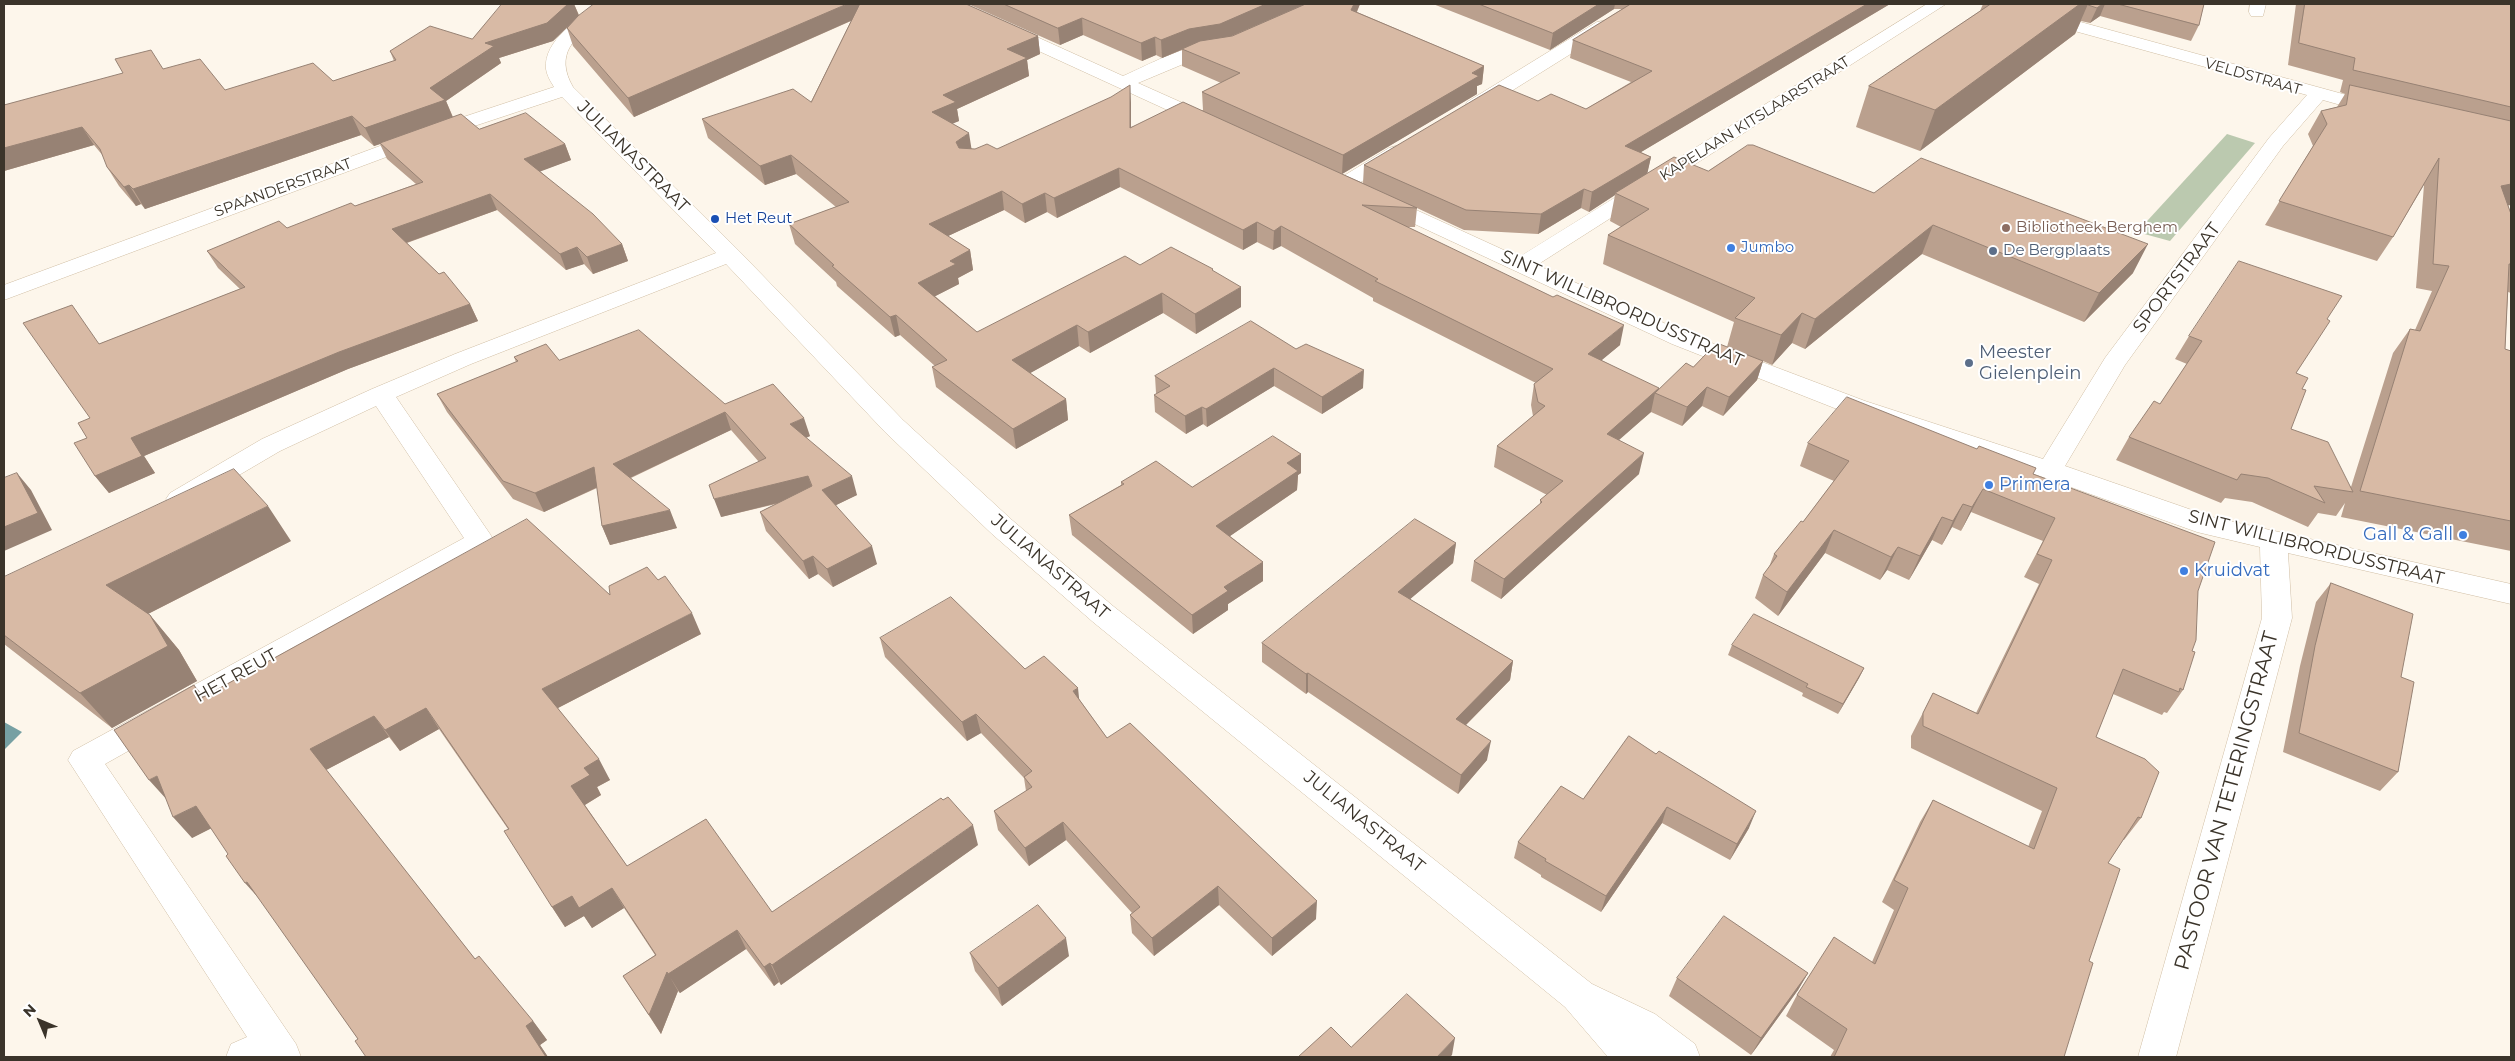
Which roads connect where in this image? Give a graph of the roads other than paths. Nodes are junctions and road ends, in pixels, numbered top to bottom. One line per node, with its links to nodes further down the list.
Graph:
1 (611, 4): 8 (street)
2 (952, 4): 7 (street)
3 (1938, 4): 15 (street, KAPELAAN KITSLAARSTRAAT)
4 (1997, 4): 9 (street, VELDSTRAAT)
5 (1620, 15): 10 (street)
6 (1233, 45): 7 (street)
7 (1125, 89): 12 (street)
8 (565, 90): 14 (street, JULIANASTRAAT); 16 (street, SPAANDERSTRAAT)
9 (2317, 95): 11 (street, VELDSTRAAT); 18 (street, SPORTSTRAAT)
10 (1461, 114)
11 (2395, 114)
12 (1225, 130)
13 (1411, 144): 15 (street, SINT WILLIBRORDUSSTRAAT)
14 (730, 255): 17 (street); 22 (street, JULIANASTRAAT)
15 (1521, 265): 18 (street, SINT WILLIBRORDUSSTRAAT)
16 (4, 293)
17 (381, 394): 19 (street); 23 (street, HET REUT)
18 (2049, 470): 20 (street, SINT WILLIBRORDUSSTRAAT)
19 (159, 510)
20 (2274, 542): 21 (street, SINT WILLIBRORDUSSTRAAT); 26 (street, PASTOOR VAN TETERINGSTRAAT)
21 (2511, 594)
22 (1578, 995): 24 (street, JULIANASTRAAT); 25 (street, JULIANASTRAAT)
23 (267, 1053)
24 (1632, 1057)
25 (1681, 1057)
26 (2157, 1057)

